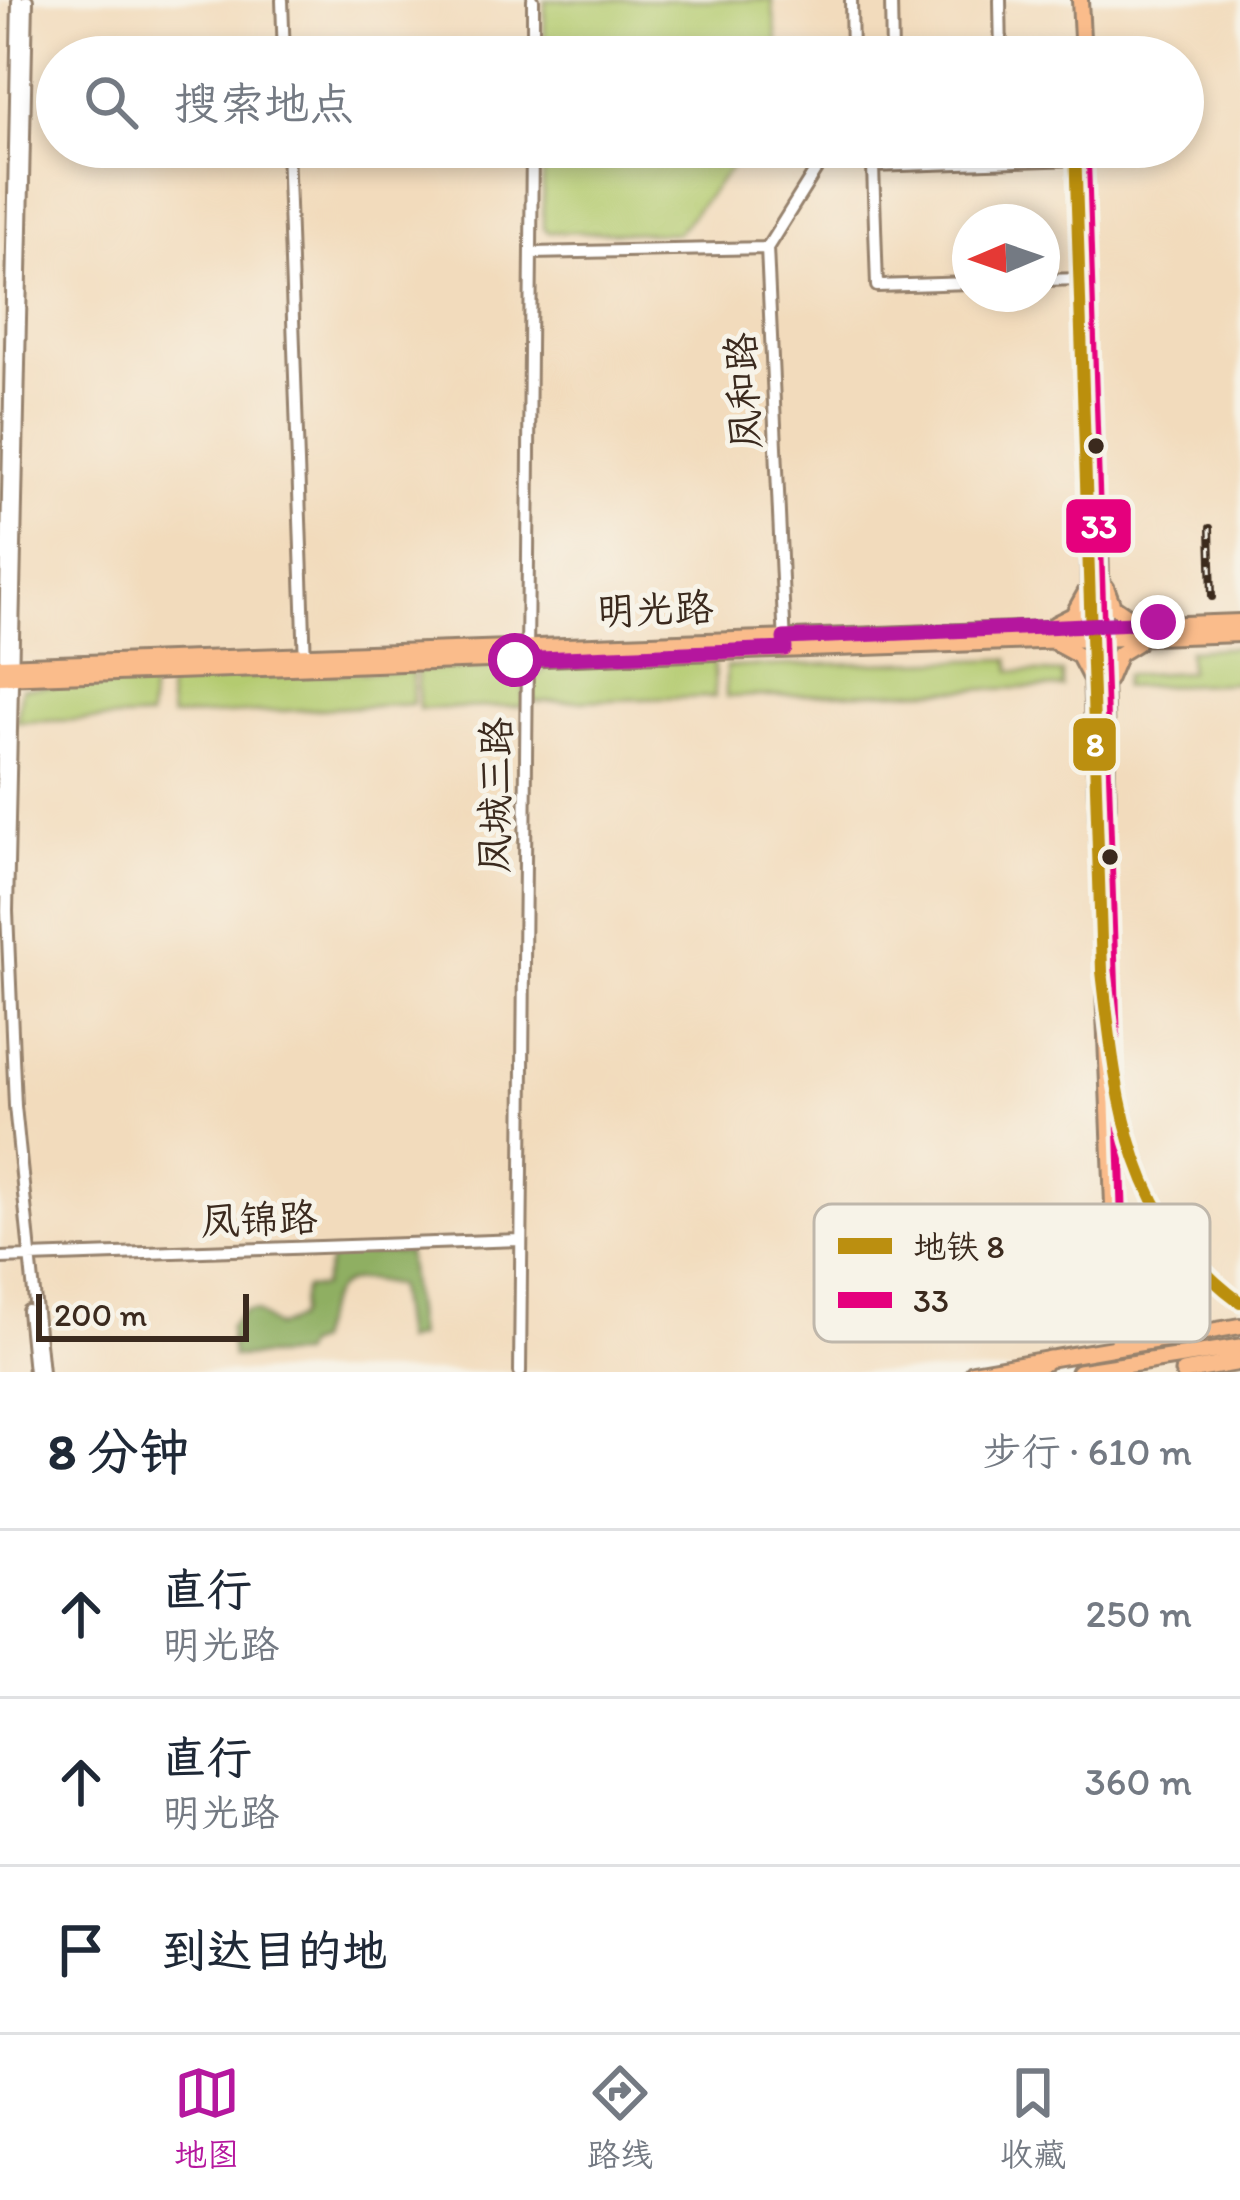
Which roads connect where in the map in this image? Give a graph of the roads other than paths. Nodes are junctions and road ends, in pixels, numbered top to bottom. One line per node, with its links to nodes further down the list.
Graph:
1 (18, 0): 36 (street)
2 (27, 0): 36 (street)
3 (282, 0): 9 (street)
4 (532, 0): 10 (street)
5 (851, 0): 11 (street)
6 (891, 0): 12 (street)
7 (1000, 0): 13 (street)
8 (1076, 0): 14 (main road)
9 (283, 36)
10 (532, 36)
11 (852, 36)
12 (892, 36)
13 (1001, 36)
14 (1077, 36)
15 (288, 168): 35 (street)
16 (532, 168): 22 (street, 凤城三路)
17 (817, 168): 21 (street)
18 (873, 168): 25 (street)
19 (1080, 168): 23 (main road)
20 (1081, 168): 26 (main road)
21 (767, 248): 22 (street); 33 (street, 凤和路)
22 (532, 253): 34 (street, 凤城三路)
23 (1083, 279): 24 (street); 26 (main road)
24 (1060, 280)
25 (952, 284)
26 (1096, 576): 27 (main road); 29 (main road); 30 (main road)
27 (1142, 622): 28 (main road, 明光路); 29 (main road, 明光路)
28 (1240, 622)
29 (1098, 633): 30 (main road, 明光路); 32 (main road, 明光路); 37 (main road)
30 (1039, 634): 33 (main road, 明光路); 37 (main road)
31 (1240, 634): 32 (main road, 明光路)
32 (1153, 638): 37 (main road)
33 (785, 644): 34 (main road, 明光路)
34 (527, 653): 35 (main road, 明光路); 41 (street, 凤城三路)
35 (304, 660): 36 (main road, 明光路)
36 (5, 671): 38 (street); 42 (street)
37 (1099, 688): 40 (main road)
38 (0, 892)
39 (0, 919): 42 (street)
40 (1118, 1204)
41 (520, 1240): 42 (street, 凤锦路); 53 (street, 凤城三路)
42 (26, 1257): 43 (street, 凤锦路); 52 (street)
43 (0, 1258)
44 (1240, 1326): 45 (main road)
45 (1210, 1331)
46 (1123, 1342): 48 (main road)
47 (1146, 1342): 48 (main road)
48 (1123, 1346): 50 (main road)
49 (1240, 1347): 56 (highway)
50 (1049, 1358): 54 (main road); 55 (highway)
51 (1240, 1362): 57 (highway)
52 (38, 1372)
53 (520, 1372)
54 (973, 1372)
55 (1031, 1372)
56 (1079, 1372)
57 (1183, 1372)

